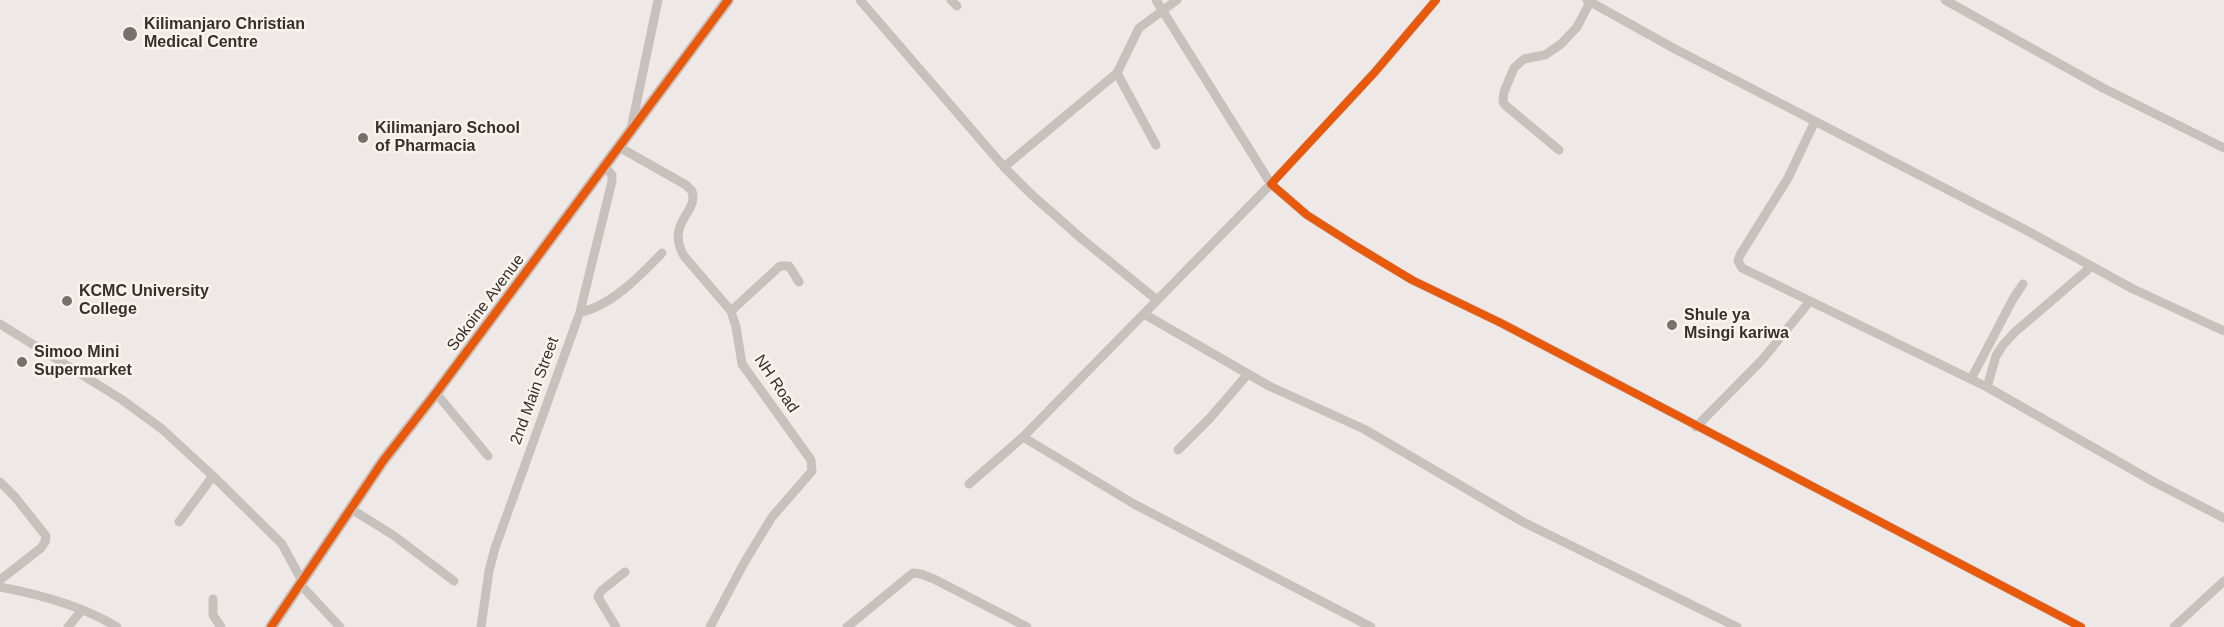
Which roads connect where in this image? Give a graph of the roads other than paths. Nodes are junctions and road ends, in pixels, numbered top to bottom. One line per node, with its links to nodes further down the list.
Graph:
1 (658, 0): 12 (street)
2 (728, 0): 12 (street, Sokoine Avenue)
3 (860, 0): 18 (street)
4 (1156, 0): 9 (street)
5 (1177, 0): 9 (street)
6 (1436, 0): 19 (street)
7 (1945, 0): 15 (street)
8 (1589, 1): 11 (street); 16 (street)
9 (1162, 11): 10 (street); 19 (street)
10 (1117, 73): 13 (street); 18 (street)
11 (1815, 121): 21 (street); 25 (street)
12 (631, 129): 14 (street, Sokoine Avenue)
13 (1156, 145)
14 (619, 147): 17 (street, Sokoine Avenue); 26 (street, NH Road)
15 (2224, 148)
16 (1559, 150)
17 (605, 167): 27 (street, 2nd Main Street); 34 (street, Sokoine Avenue)
18 (1004, 167): 24 (street)
19 (1271, 184): 24 (street); 35 (street)
20 (662, 253): 27 (street)
21 (2092, 266): 30 (street); 33 (street)
22 (800, 282): 26 (street)
23 (2023, 284): 32 (street)
24 (1157, 300): 28 (street)
25 (1810, 301): 32 (street); 35 (street)
26 (730, 311): 60 (street, NH Road)
27 (579, 312): 58 (street, 2nd Main Street)
28 (1144, 314): 31 (street); 36 (street)
29 (0, 324): 39 (street)
30 (2224, 331)
31 (1247, 375): 37 (street); 64 (street)
32 (1971, 379): 33 (street)
33 (1987, 387): 43 (street)
34 (436, 393): 38 (street); 42 (street, Sokoine Avenue)
35 (1696, 427): 65 (street)
36 (1023, 437): 41 (street); 63 (street)
37 (1178, 450)
38 (488, 456)
39 (213, 476): 44 (street); 49 (street)
40 (0, 482): 46 (street)
41 (969, 484)
42 (351, 508): 47 (street); 49 (street, Sokoine Avenue)
43 (2224, 518)
44 (179, 522)
45 (626, 572): 59 (street)
46 (0, 580)
47 (454, 581)
48 (2224, 581): 66 (street)
49 (301, 583): 56 (street, Sokoine Avenue); 57 (street)
50 (0, 587): 52 (street)
51 (213, 599): 55 (street)
52 (81, 611): 53 (street); 54 (street)
53 (68, 627)
54 (117, 627)
55 (220, 627)
56 (271, 627)
57 (340, 627)
58 (481, 627)
59 (616, 627)
60 (710, 627)
61 (847, 627): 62 (street)
62 (1027, 627)
63 (1371, 627)
64 (1737, 627)
65 (2080, 627)
66 (2174, 627)

